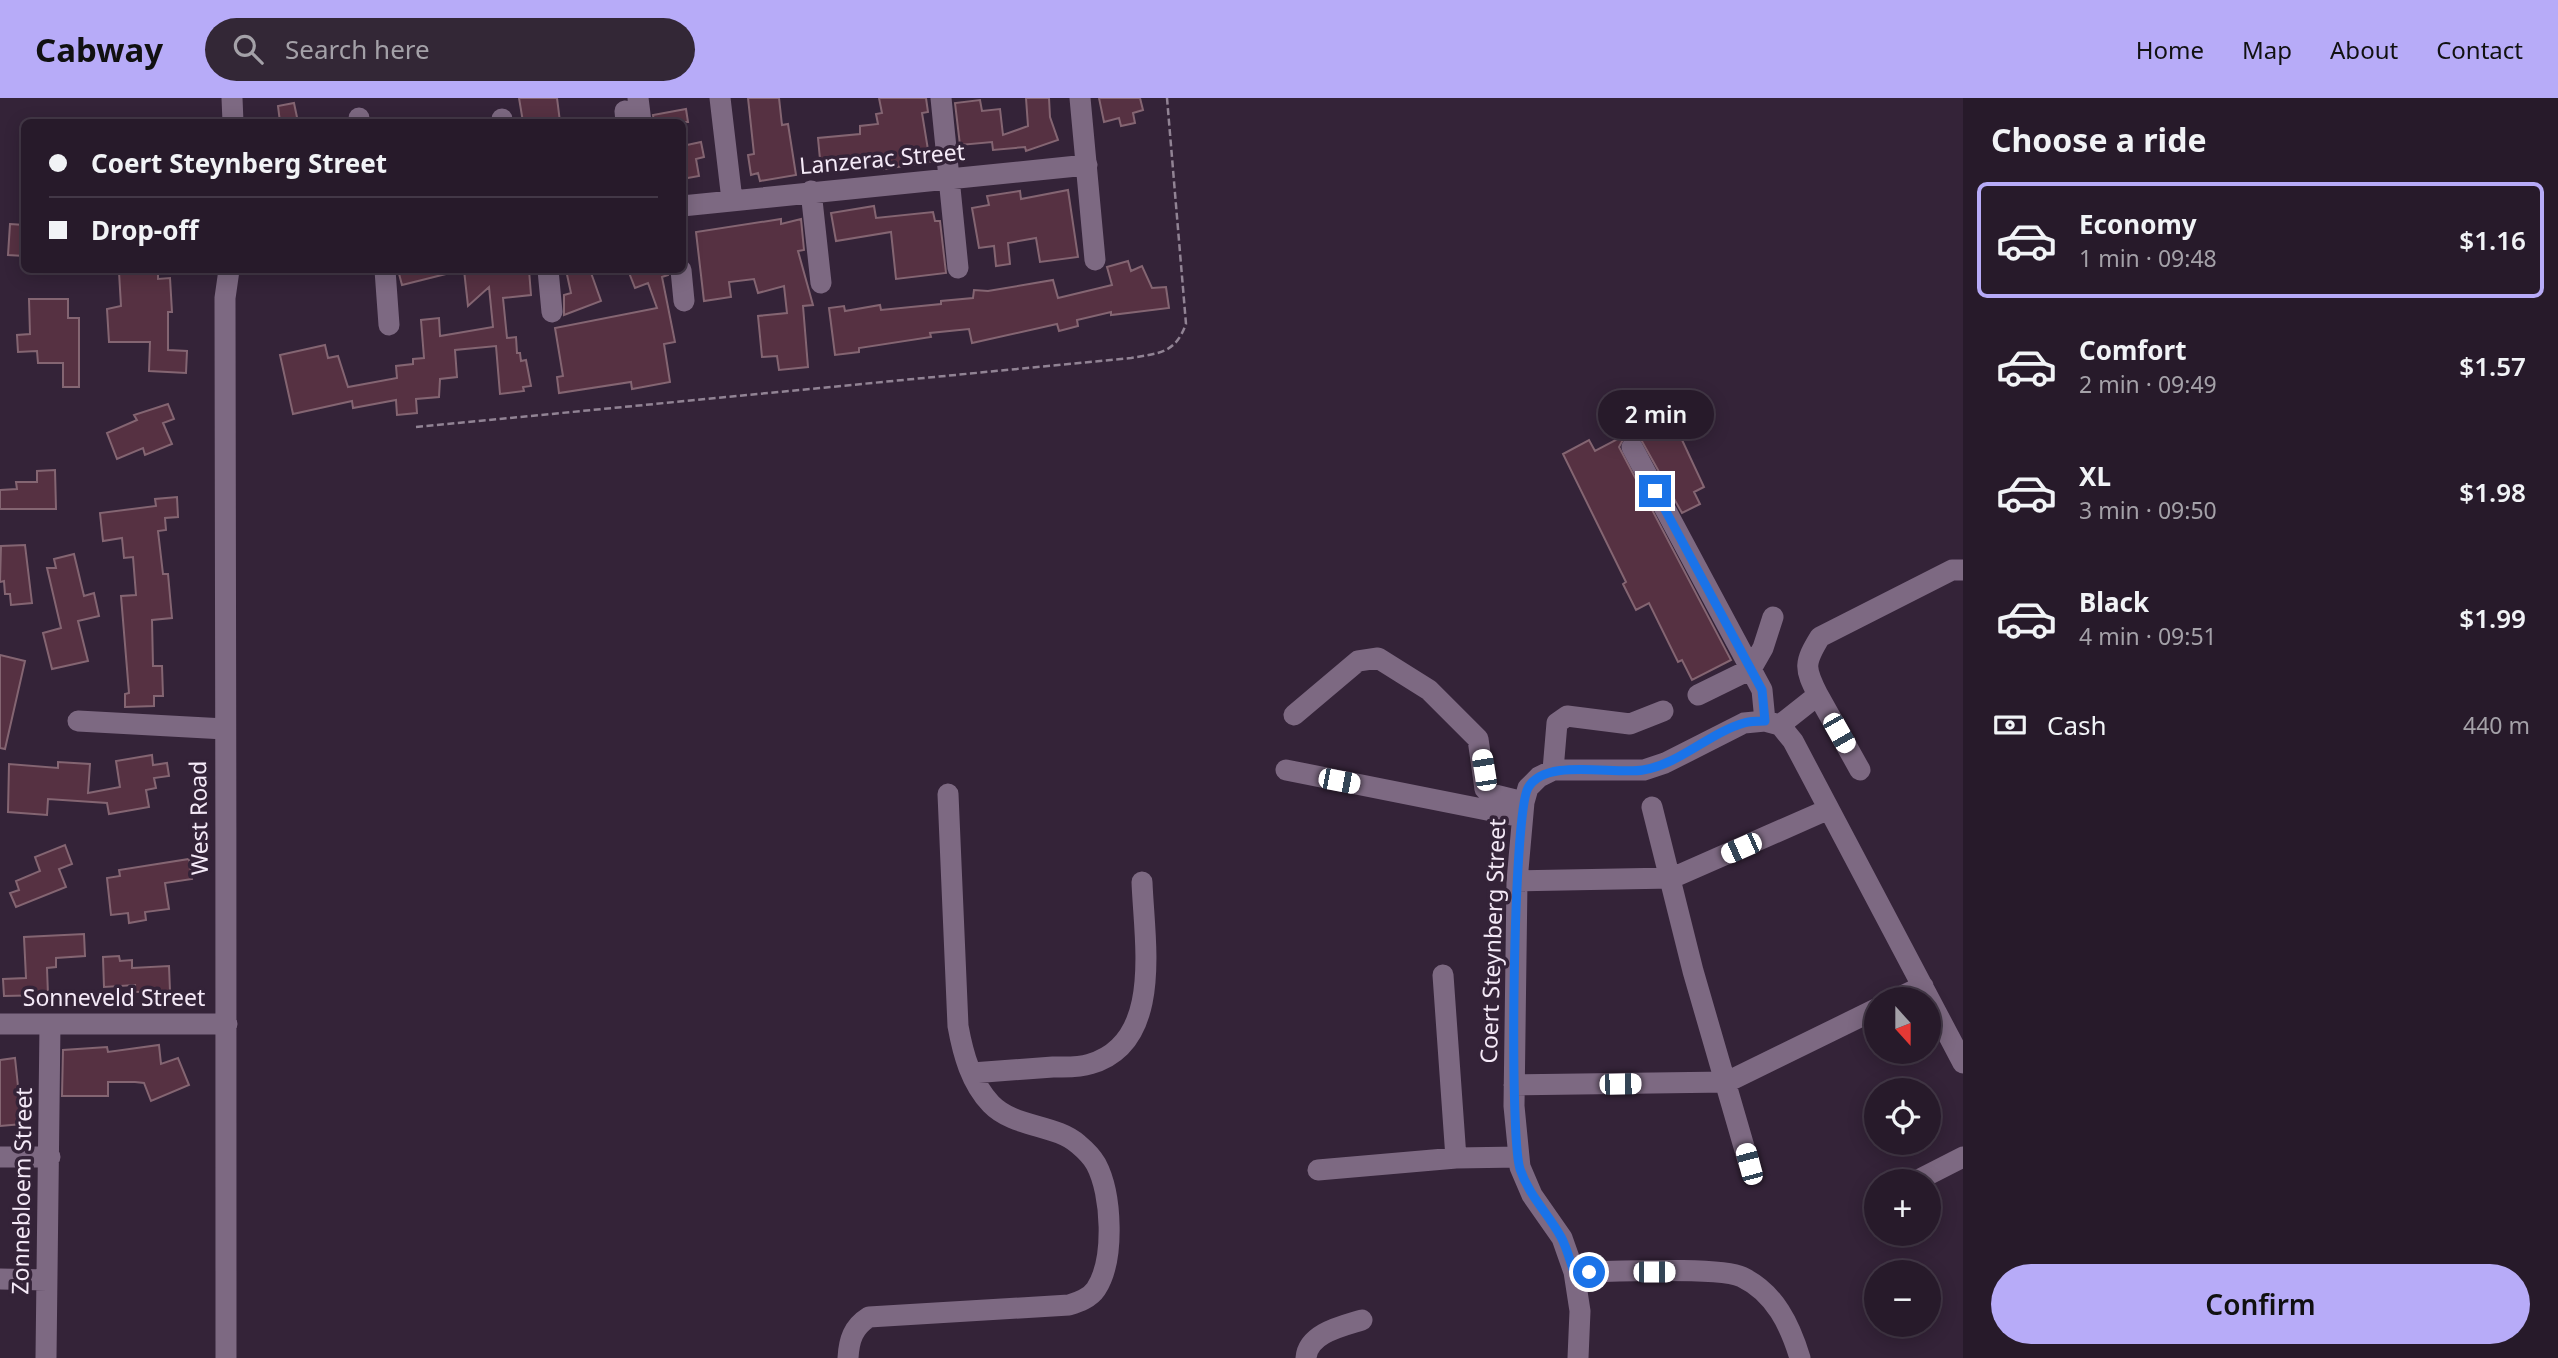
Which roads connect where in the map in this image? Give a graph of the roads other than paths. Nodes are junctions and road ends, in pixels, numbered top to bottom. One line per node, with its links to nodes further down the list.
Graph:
1 (220, 98): 6 (street)
2 (232, 98): 7 (street)
3 (720, 98): 11 (street)
4 (941, 98): 9 (street)
5 (1080, 98): 8 (street)
6 (220, 119)
7 (233, 119)
8 (1087, 165): 9 (street, Lanzerac Street); 13 (street)
9 (949, 179): 10 (street, Lanzerac Street); 14 (street)
10 (811, 191): 11 (street, Lanzerac Street); 19 (street)
11 (732, 200): 12 (street, Lanzerac Street)
12 (686, 206)
13 (1095, 260)
14 (958, 268)
15 (226, 273): 33 (street, West Road)
16 (384, 273): 22 (street)
17 (548, 273): 21 (street)
18 (681, 273): 20 (street)
19 (821, 283)
20 (684, 301)
21 (552, 312)
22 (389, 325)
23 (1632, 447): 26 (street)
24 (1963, 570): 28 (street)
25 (1773, 617): 26 (street)
26 (1751, 669): 27 (street); 32 (street)
27 (1698, 695)
28 (1818, 695): 32 (street); 36 (street)
29 (1663, 711): 35 (street)
30 (1294, 715): 39 (street)
31 (78, 721): 33 (street)
32 (1772, 723): 35 (street); 40 (street)
33 (225, 729): 49 (street, West Road)
34 (1286, 770): 39 (street)
35 (1553, 770): 39 (street, Coert Steynberg Street)
36 (1860, 770)
37 (948, 794): 51 (street)
38 (1652, 807): 41 (street)
39 (1523, 809): 42 (street, Coert Steynberg Street)
40 (1829, 809): 41 (street); 45 (street)
41 (1672, 878): 42 (street); 52 (street)
42 (1517, 881): 53 (street, Coert Steynberg Street)
43 (1142, 882): 51 (street)
44 (1443, 975): 58 (street)
45 (1923, 986): 50 (street)
46 (1864, 1015): 52 (street)
47 (0, 1024): 48 (street, Sonneveld Street)
48 (50, 1024): 49 (street, Sonneveld Street); 55 (street, Zonnebloem Street)
49 (227, 1024): 67 (street, West Road)
50 (1963, 1063)
51 (972, 1073): 68 (street)
52 (1727, 1082): 53 (street); 59 (street)
53 (1514, 1085): 56 (street, Coert Steynberg Street)
54 (0, 1157): 55 (street)
55 (50, 1157): 64 (street, Zonnebloem Street)
56 (1519, 1157): 58 (street); 62 (street, Coert Steynberg Street)
57 (1963, 1157): 60 (street)
58 (1456, 1158): 61 (street)
59 (1749, 1164)
60 (1940, 1169)
61 (1318, 1170)
62 (1574, 1272): 70 (street, Coert Steynberg Street); 71 (street)
63 (0, 1279): 64 (street)
64 (47, 1280): 66 (street, Zonnebloem Street)
65 (1362, 1320): 69 (street)
66 (46, 1358)
67 (226, 1358)
68 (848, 1358)
69 (1306, 1358)
70 (1578, 1358)
71 (1800, 1358)

